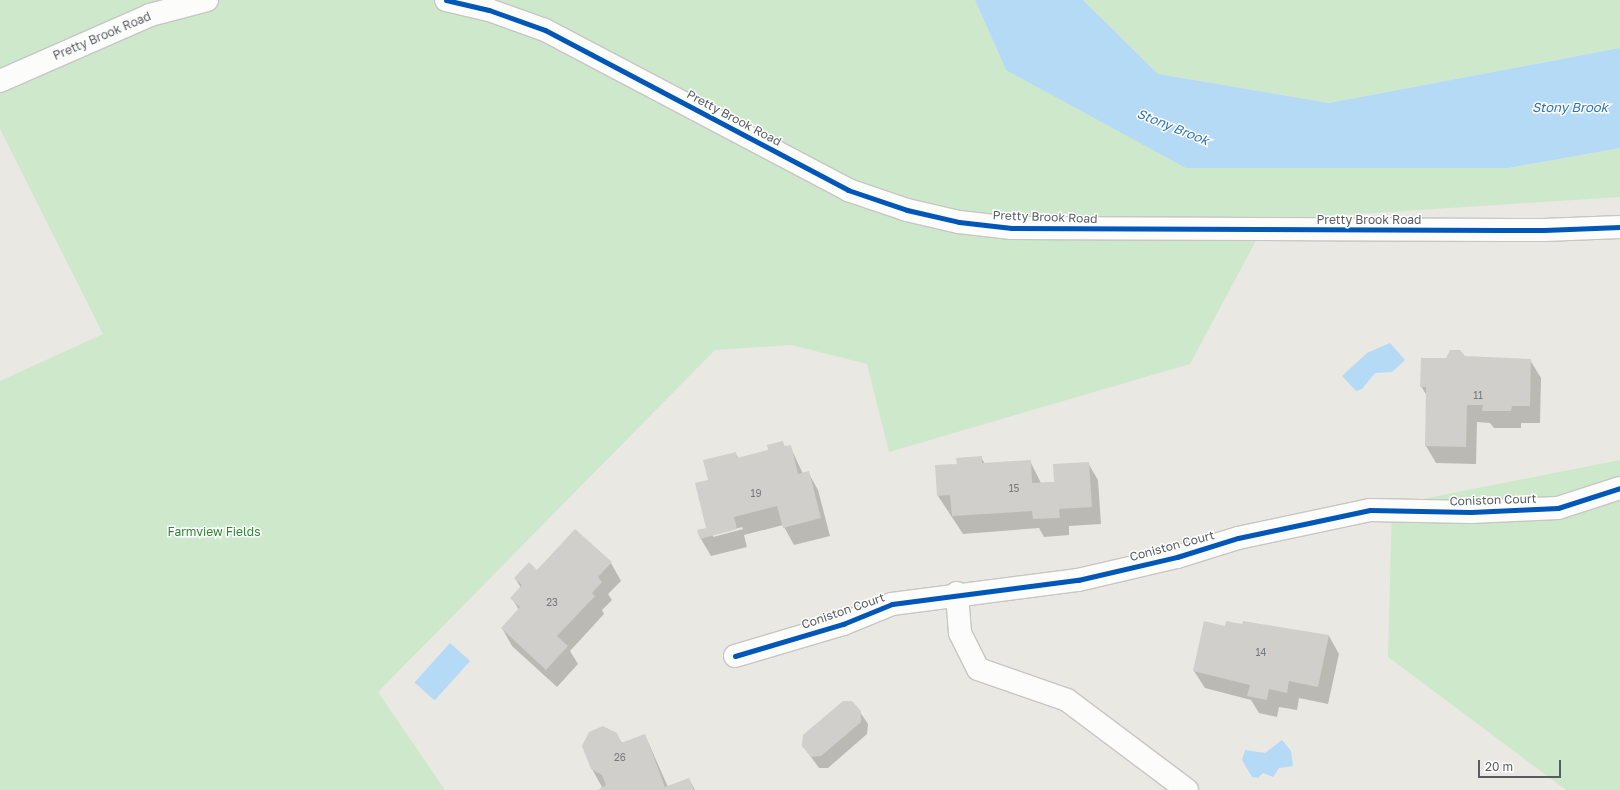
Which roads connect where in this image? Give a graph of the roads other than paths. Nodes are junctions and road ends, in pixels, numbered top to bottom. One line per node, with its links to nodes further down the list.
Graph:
1 (207, 0): 3 (street, Pretty Brook Road)
2 (446, 0): 4 (street, Pretty Brook Road)
3 (0, 81)
4 (1620, 227)
5 (1620, 488): 6 (street, Coniston Court)
6 (957, 593): 7 (street, Coniston Court); 8 (street)
7 (735, 656)
8 (1187, 790)

